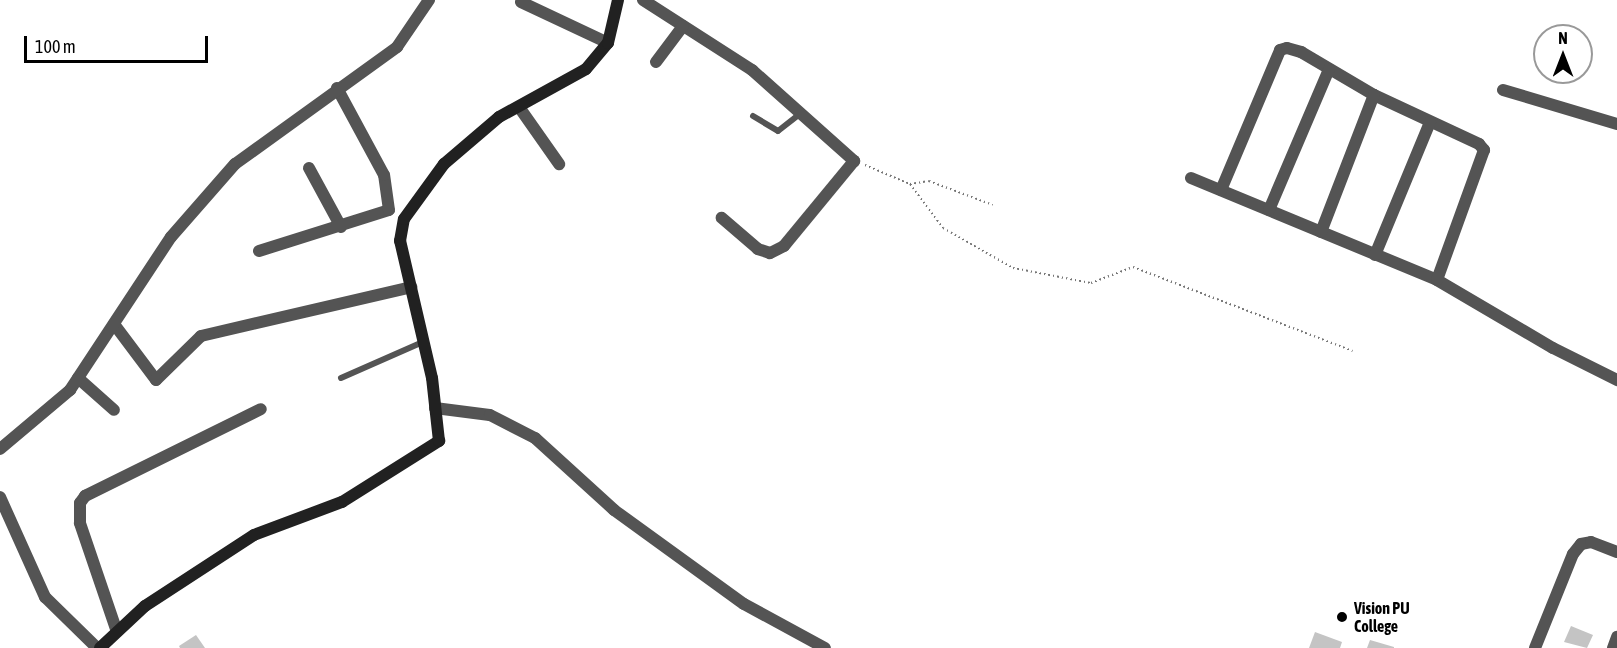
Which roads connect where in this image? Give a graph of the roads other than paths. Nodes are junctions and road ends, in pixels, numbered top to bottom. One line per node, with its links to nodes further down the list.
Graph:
1 (429, 0): 9 (street)
2 (618, 0): 6 (street)
3 (521, 2): 6 (street)
4 (650, 2): 5 (street)
5 (683, 26): 7 (street); 13 (street)
6 (608, 44): 12 (street)
7 (656, 62)
8 (1329, 69): 11 (street); 20 (street); 22 (street)
9 (337, 88): 21 (street); 31 (street)
10 (1503, 90): 16 (street)
11 (1374, 95): 15 (street); 26 (street)
12 (519, 107): 17 (street); 24 (street)
13 (801, 113): 14 (lane); 23 (street)
14 (753, 116)
15 (1430, 122): 28 (street); 29 (street)
16 (1617, 124)
17 (559, 164)
18 (309, 168): 25 (street)
19 (1191, 178): 20 (street)
20 (1221, 190): 22 (street)
21 (389, 210): 24 (street); 25 (street)
22 (1269, 210): 26 (street)
23 (722, 218)
24 (404, 219): 30 (street)
25 (341, 226): 27 (street)
26 (1321, 232): 28 (street)
27 (259, 251)
28 (1375, 255): 29 (street)
29 (1437, 280): 35 (street)
30 (411, 287): 31 (street); 32 (street)
31 (114, 324): 33 (street)
32 (424, 342): 34 (lane); 36 (street)
33 (78, 378): 38 (street); 39 (street)
34 (341, 378)
35 (1617, 380)
36 (435, 408): 42 (street); 45 (street)
37 (261, 409): 42 (street)
38 (114, 410)
39 (0, 449)
40 (0, 497): 44 (street)
41 (1617, 552): 46 (street)
42 (116, 629): 44 (street)
43 (1617, 637): 47 (street)
44 (99, 648)
45 (825, 648)
46 (1535, 648)
47 (1613, 648)

